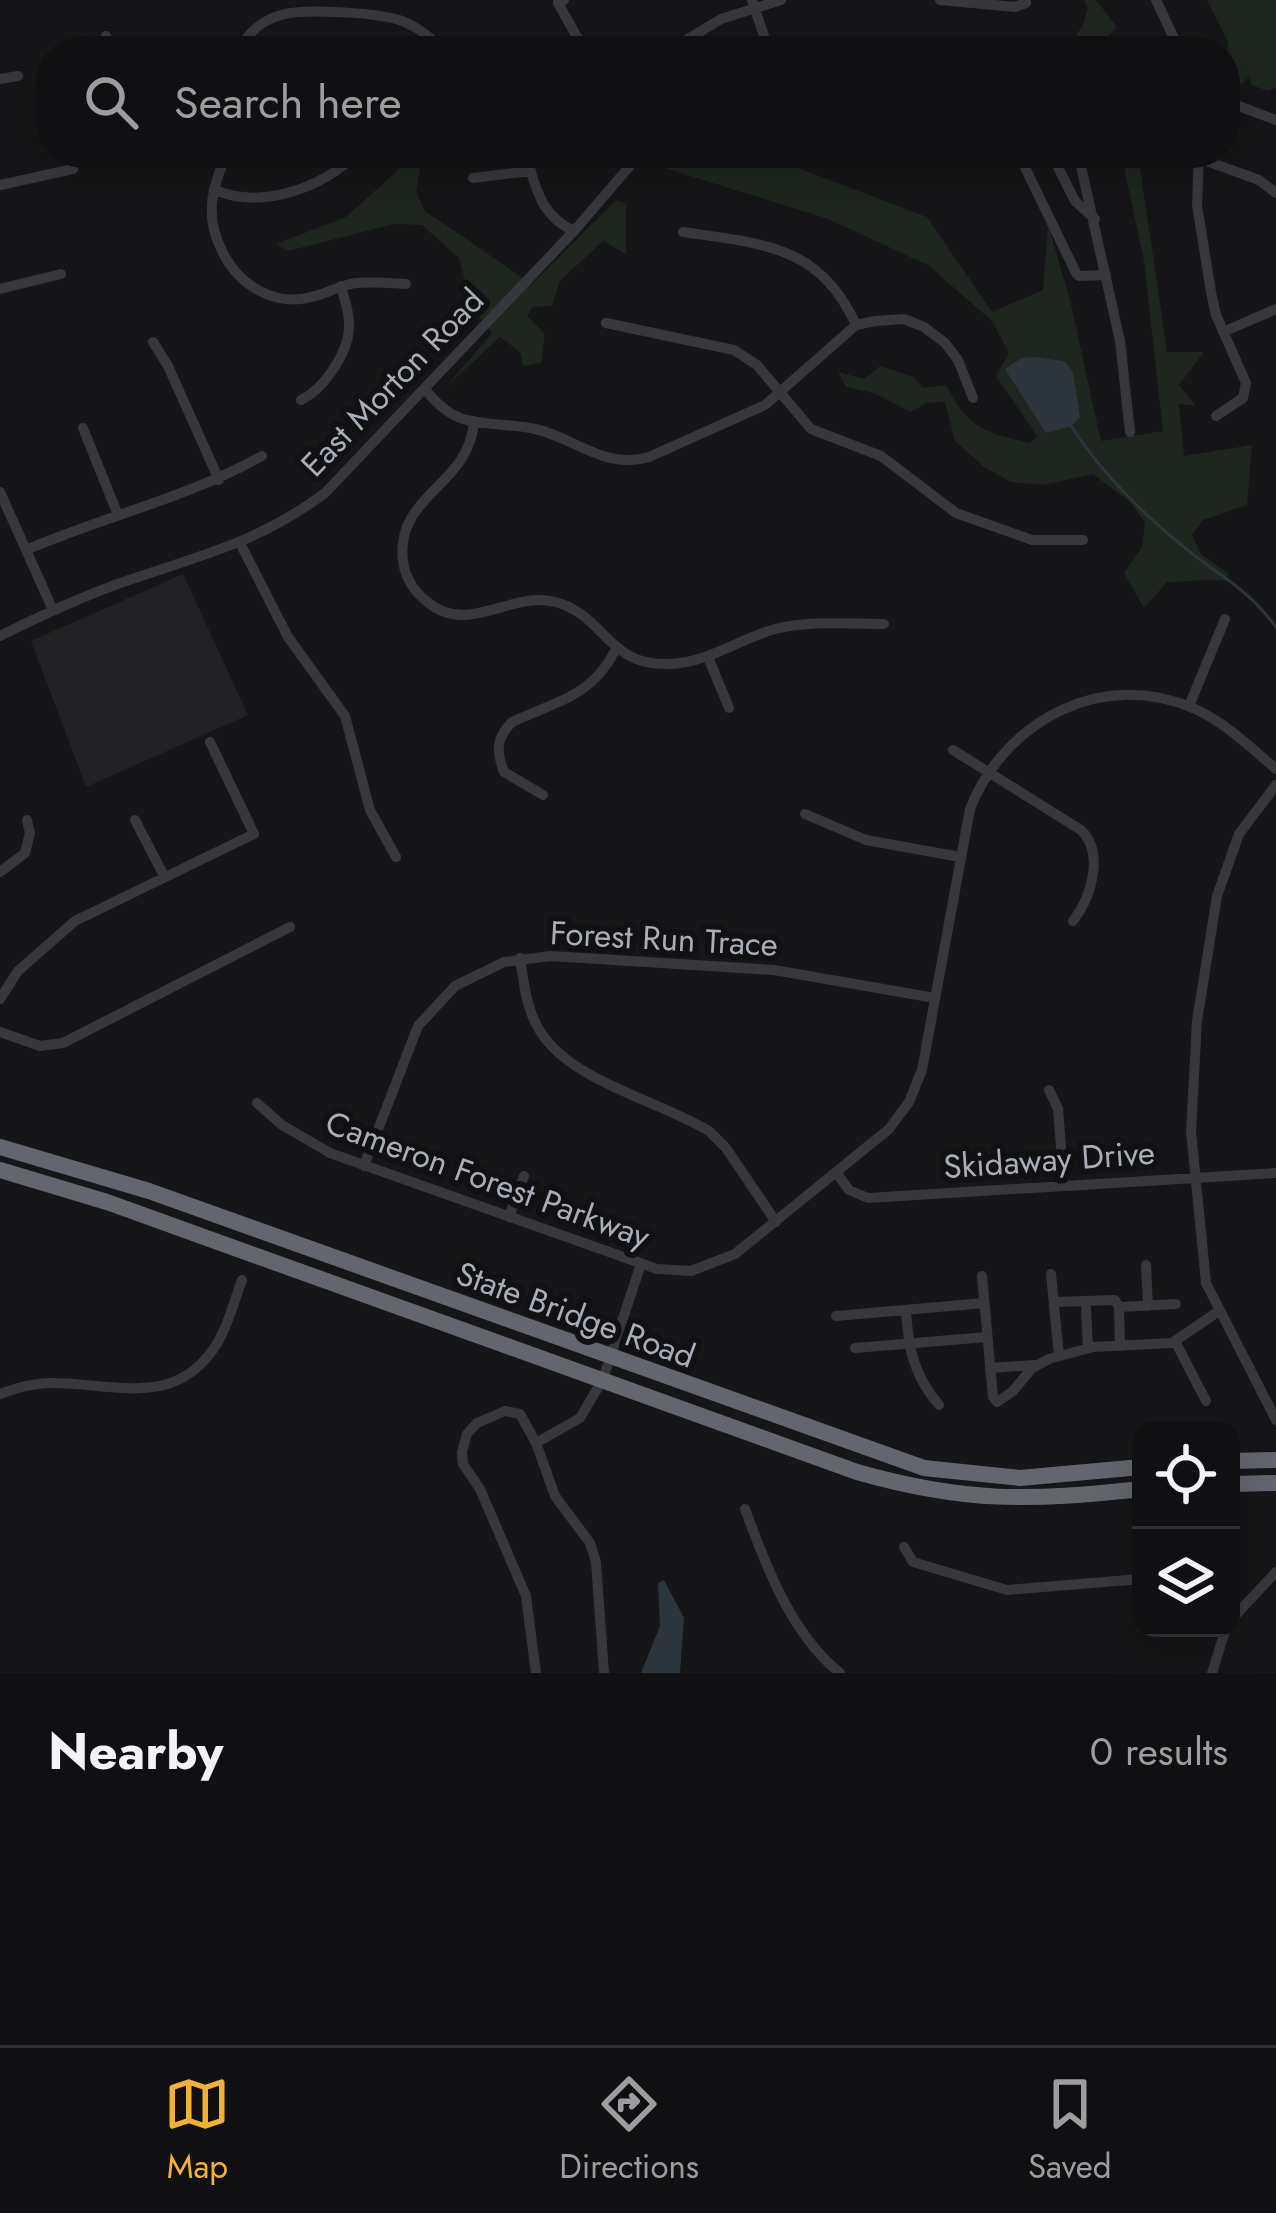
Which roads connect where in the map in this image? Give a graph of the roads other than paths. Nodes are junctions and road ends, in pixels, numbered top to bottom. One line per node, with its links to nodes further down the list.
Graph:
1 (564, 0): 10 (street)
2 (781, 0): 7 (street)
3 (940, 0): 5 (street)
4 (1156, 0): 13 (street)
5 (984, 3): 6 (street)
6 (1026, 3)
7 (753, 4): 11 (street); 12 (street)
8 (250, 36): 9 (street)
9 (430, 36)
10 (576, 36)
11 (693, 36)
12 (764, 36)
13 (1173, 36)
14 (18, 76): 15 (street)
15 (0, 79)
16 (1240, 107): 17 (street)
17 (1276, 121)
18 (222, 168): 31 (street)
19 (341, 168): 31 (street)
20 (530, 168): 28 (street)
21 (628, 168): 34 (street, East Morton Road)
22 (1025, 168): 37 (street)
23 (1059, 168): 33 (street)
24 (1082, 168): 33 (street)
25 (1199, 168): 44 (street)
26 (1230, 168): 32 (street)
27 (74, 169): 30 (street)
28 (531, 171): 29 (street); 34 (street)
29 (473, 178)
30 (0, 184)
31 (214, 189): 39 (street)
32 (1276, 193)
33 (1094, 219): 37 (street)
34 (574, 230): 46 (street, East Morton Road)
35 (683, 232): 43 (street)
36 (61, 274): 40 (street)
37 (1106, 275): 53 (street)
38 (406, 284): 39 (street)
39 (341, 286): 49 (street)
40 (0, 289)
41 (1276, 309): 44 (street)
42 (606, 323): 47 (street)
43 (856, 326): 47 (street); 48 (street)
44 (1223, 332): 50 (street)
45 (153, 342): 55 (street)
46 (425, 389): 51 (street); 59 (street, East Morton Road)
47 (780, 394): 51 (street); 58 (street)
48 (974, 398)
49 (301, 400)
50 (1216, 416)
51 (474, 421): 65 (street)
52 (83, 428): 57 (street)
53 (1130, 432)
54 (262, 456): 55 (street)
55 (219, 480): 57 (street)
56 (0, 492): 60 (street)
57 (118, 515): 60 (street)
58 (1083, 540)
59 (241, 545): 61 (street, East Morton Road); 78 (street)
60 (26, 550): 61 (street)
61 (53, 610): 64 (street, East Morton Road)
62 (1225, 619): 67 (street)
63 (884, 624): 66 (street)
64 (0, 636)
65 (615, 651): 66 (street); 74 (street)
66 (708, 657): 68 (street)
67 (1190, 706): 71 (street, Cameron Forest Parkway); 72 (street, Cameron Forest Parkway)
68 (729, 708)
69 (210, 742): 81 (street)
70 (953, 750): 72 (street)
71 (1276, 770)
72 (988, 771): 79 (street, Cameron Forest Parkway); 82 (street)
73 (1276, 785): 96 (street)
74 (543, 795)
75 (806, 814): 79 (street)
76 (26, 820): 80 (street)
77 (135, 820): 81 (street)
78 (396, 857)
79 (960, 857): 85 (street, Cameron Forest Parkway)
80 (0, 872)
81 (164, 876): 86 (street)
82 (1073, 921)
83 (290, 927): 87 (street)
84 (520, 958): 85 (street, Forest Run Trace); 91 (street, Forest Run Trace); 99 (street)
85 (935, 998): 93 (street, Cameron Forest Parkway)
86 (0, 999)
87 (0, 1032)
88 (1049, 1090): 97 (street)
89 (256, 1103): 91 (street, Cameron Forest Parkway)
90 (0, 1147): 121 (highway, State Bridge Road)
91 (364, 1166): 98 (street, Cameron Forest Parkway)
92 (0, 1170): 124 (highway, State Bridge Road)
93 (836, 1172): 97 (street, Skidaway Drive); 99 (street, Cameron Forest Parkway)
94 (1276, 1173): 96 (street, Skidaway Drive)
95 (524, 1176): 98 (street)
96 (1196, 1176): 97 (street, Skidaway Drive); 112 (street)
97 (1064, 1184)
98 (508, 1217): 100 (street, Cameron Forest Parkway)
99 (776, 1222): 100 (street, Cameron Forest Parkway)
100 (641, 1264): 121 (street)
101 (1146, 1265): 108 (street)
102 (1051, 1274): 105 (street)
103 (982, 1276): 106 (street)
104 (242, 1280): 125 (street)
105 (1054, 1302): 109 (street); 120 (street)
106 (984, 1304): 111 (street); 114 (street)
107 (1176, 1304): 108 (street)
108 (1148, 1306): 109 (street)
109 (1119, 1307): 117 (street)
110 (1086, 1308): 119 (street)
111 (906, 1310): 113 (street); 116 (street)
112 (1219, 1311): 115 (street); 128 (street)
113 (836, 1316)
114 (987, 1337): 116 (street); 123 (street)
115 (1175, 1341): 117 (street); 126 (street)
116 (908, 1344): 118 (street); 127 (street)
117 (1120, 1346): 119 (street)
118 (855, 1348)
119 (1088, 1348): 120 (street)
120 (1059, 1356): 122 (street)
121 (608, 1358): 124 (street); 132 (highway, State Bridge Road)
122 (1037, 1365): 123 (street); 123 (street)
123 (990, 1367)
124 (600, 1384): 129 (street); 135 (highway, State Bridge Road)
125 (0, 1394)
126 (1206, 1401)
127 (939, 1405)
128 (1276, 1420)
129 (536, 1443): 142 (street); 143 (street)
130 (1276, 1460): 131 (highway)
131 (1240, 1461)
132 (1132, 1467)
133 (1240, 1484): 134 (highway)
134 (1276, 1484)
135 (1132, 1491)
136 (745, 1509): 144 (street)
137 (904, 1547): 139 (street)
138 (1276, 1572): 140 (street)
139 (1132, 1580)
140 (1240, 1610)
141 (1223, 1637): 145 (street)
142 (536, 1673)
143 (604, 1673)
144 (840, 1673)
145 (1212, 1673)

